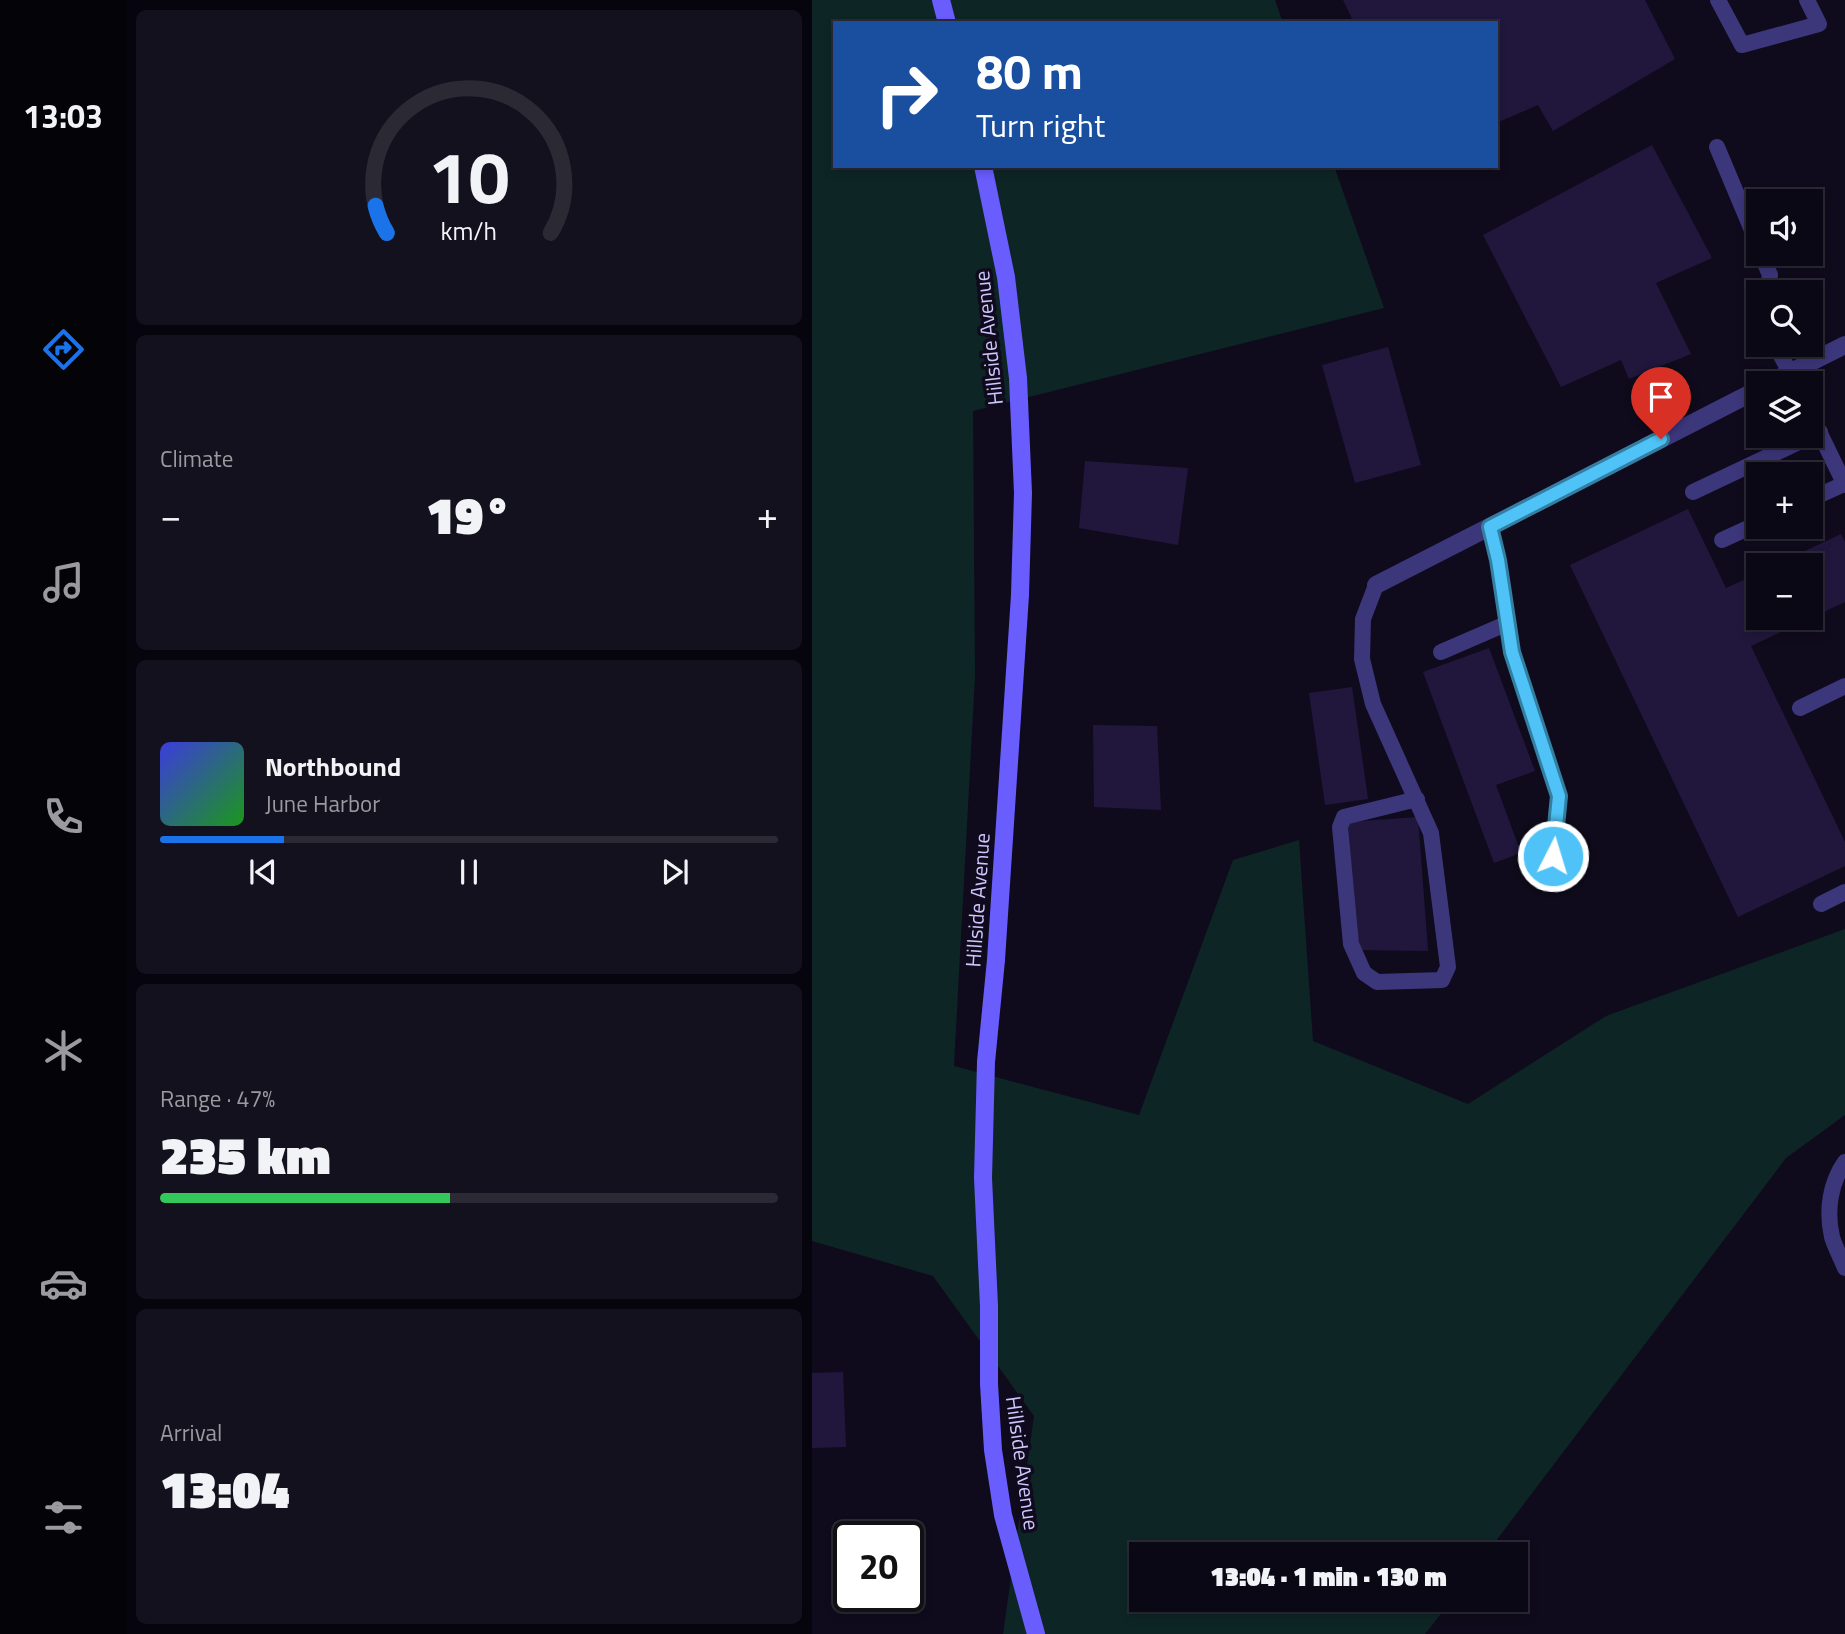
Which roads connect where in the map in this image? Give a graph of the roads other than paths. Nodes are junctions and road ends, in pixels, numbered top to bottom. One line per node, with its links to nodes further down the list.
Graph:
1 (941, 0): 4 (street)
2 (1718, 0): 3 (lane)
3 (1807, 0)
4 (946, 21)
5 (1717, 147): 7 (lane)
6 (983, 168): 30 (street, Hillside Avenue)
7 (1746, 216)
8 (1845, 345): 9 (street)
9 (1804, 371)
10 (1746, 396): 16 (street)
11 (1823, 440): 13 (lane)
12 (1785, 448): 14 (lane)
13 (1845, 484): 15 (lane)
14 (1693, 492)
15 (1823, 494)
16 (1490, 527): 19 (street); 20 (lane)
17 (1746, 529): 18 (lane)
18 (1722, 540)
19 (1376, 585): 24 (lane)
20 (1508, 623): 21 (lane); 25 (lane)
21 (1441, 652)
22 (1845, 686): 23 (lane)
23 (1800, 708)
24 (1417, 799): 24 (lane)
25 (1553, 856)
26 (1845, 892): 27 (lane)
27 (1821, 904)
28 (1845, 1162): 29 (lane)
29 (1845, 1268)
30 (1036, 1634)

